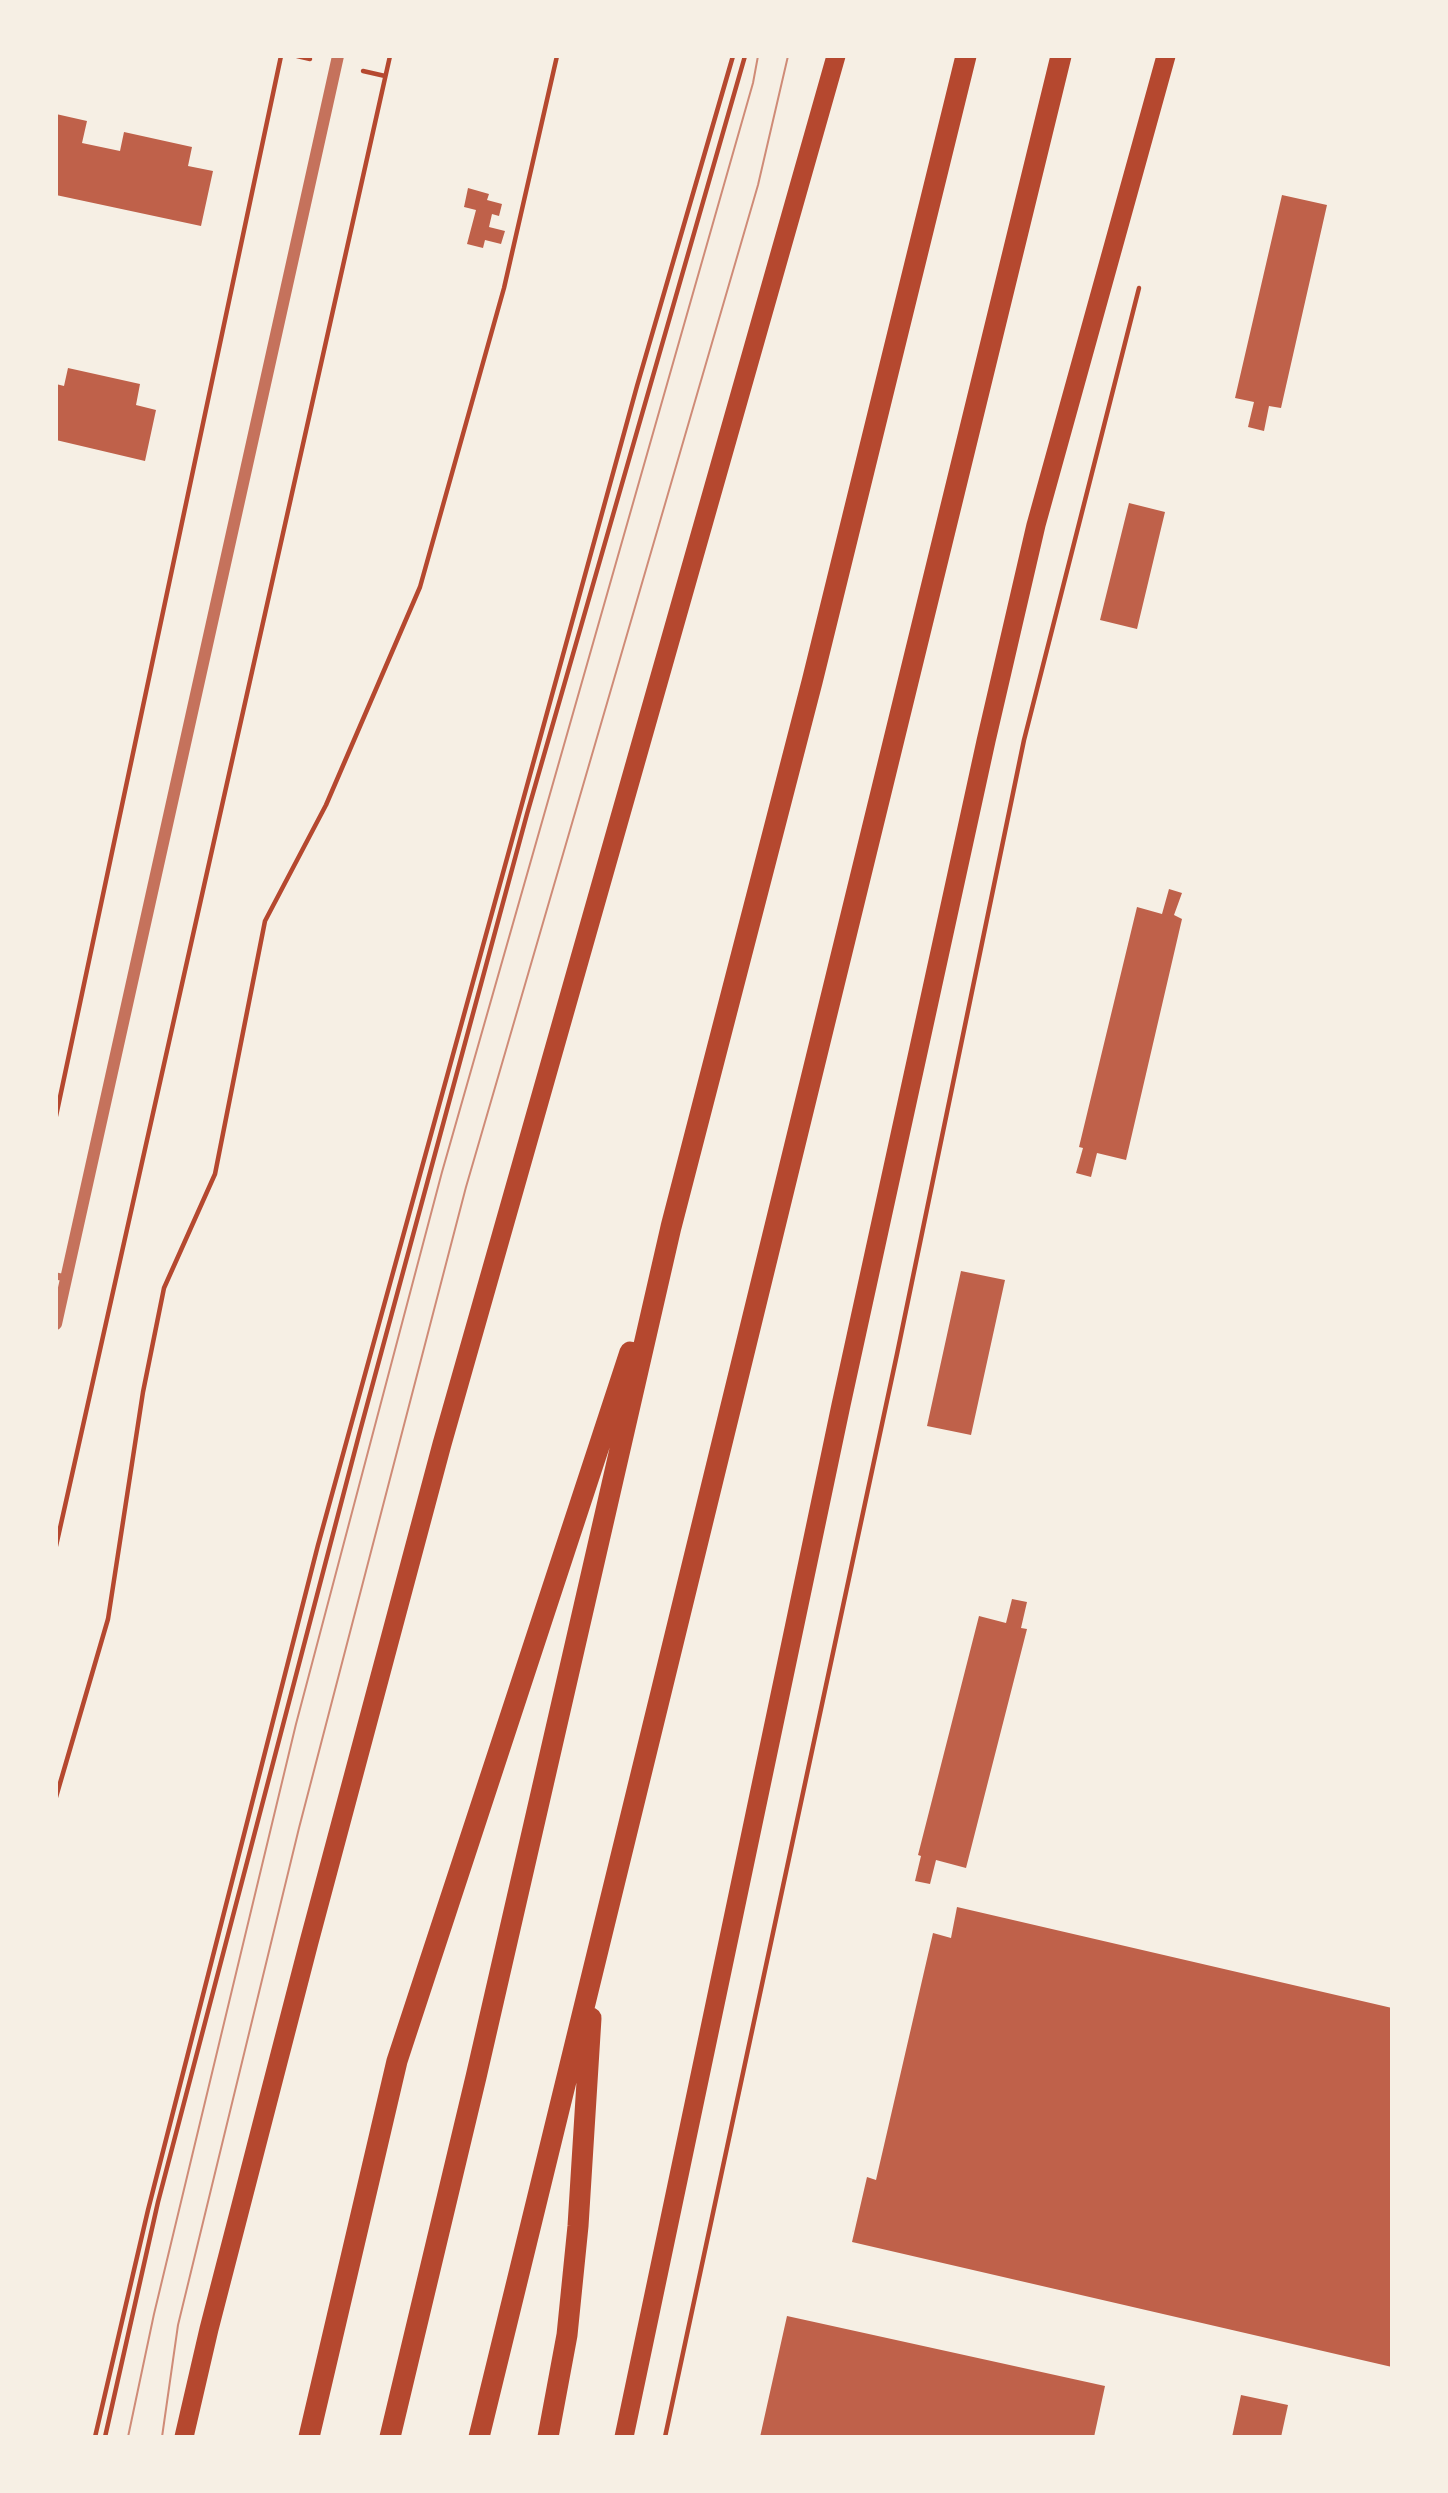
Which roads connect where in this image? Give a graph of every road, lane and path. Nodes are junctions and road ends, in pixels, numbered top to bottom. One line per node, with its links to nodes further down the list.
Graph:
1 (281, 56): 12 (path)
2 (338, 56): 14 (street)
3 (390, 56): 16 (path)
4 (557, 56): 17 (path)
5 (733, 56): 19 (path)
6 (744, 56): 20 (path)
7 (836, 56): 21 (highway)
8 (967, 56): 13 (highway)
9 (1060, 56): 18 (highway)
10 (1166, 56): 26 (highway)
11 (1140, 284): 27 (path)
12 (56, 1116)
13 (671, 1227): 22 (highway); 23 (highway)
14 (61, 1277): 15 (street)
15 (56, 1324)
16 (56, 1546)
17 (56, 1797)
18 (594, 1963): 24 (highway); 25 (highway)
19 (95, 2437)
20 (105, 2437)
21 (184, 2437)
22 (309, 2437)
23 (390, 2437)
24 (479, 2437)
25 (548, 2437)
26 (624, 2437)
27 (665, 2437)

